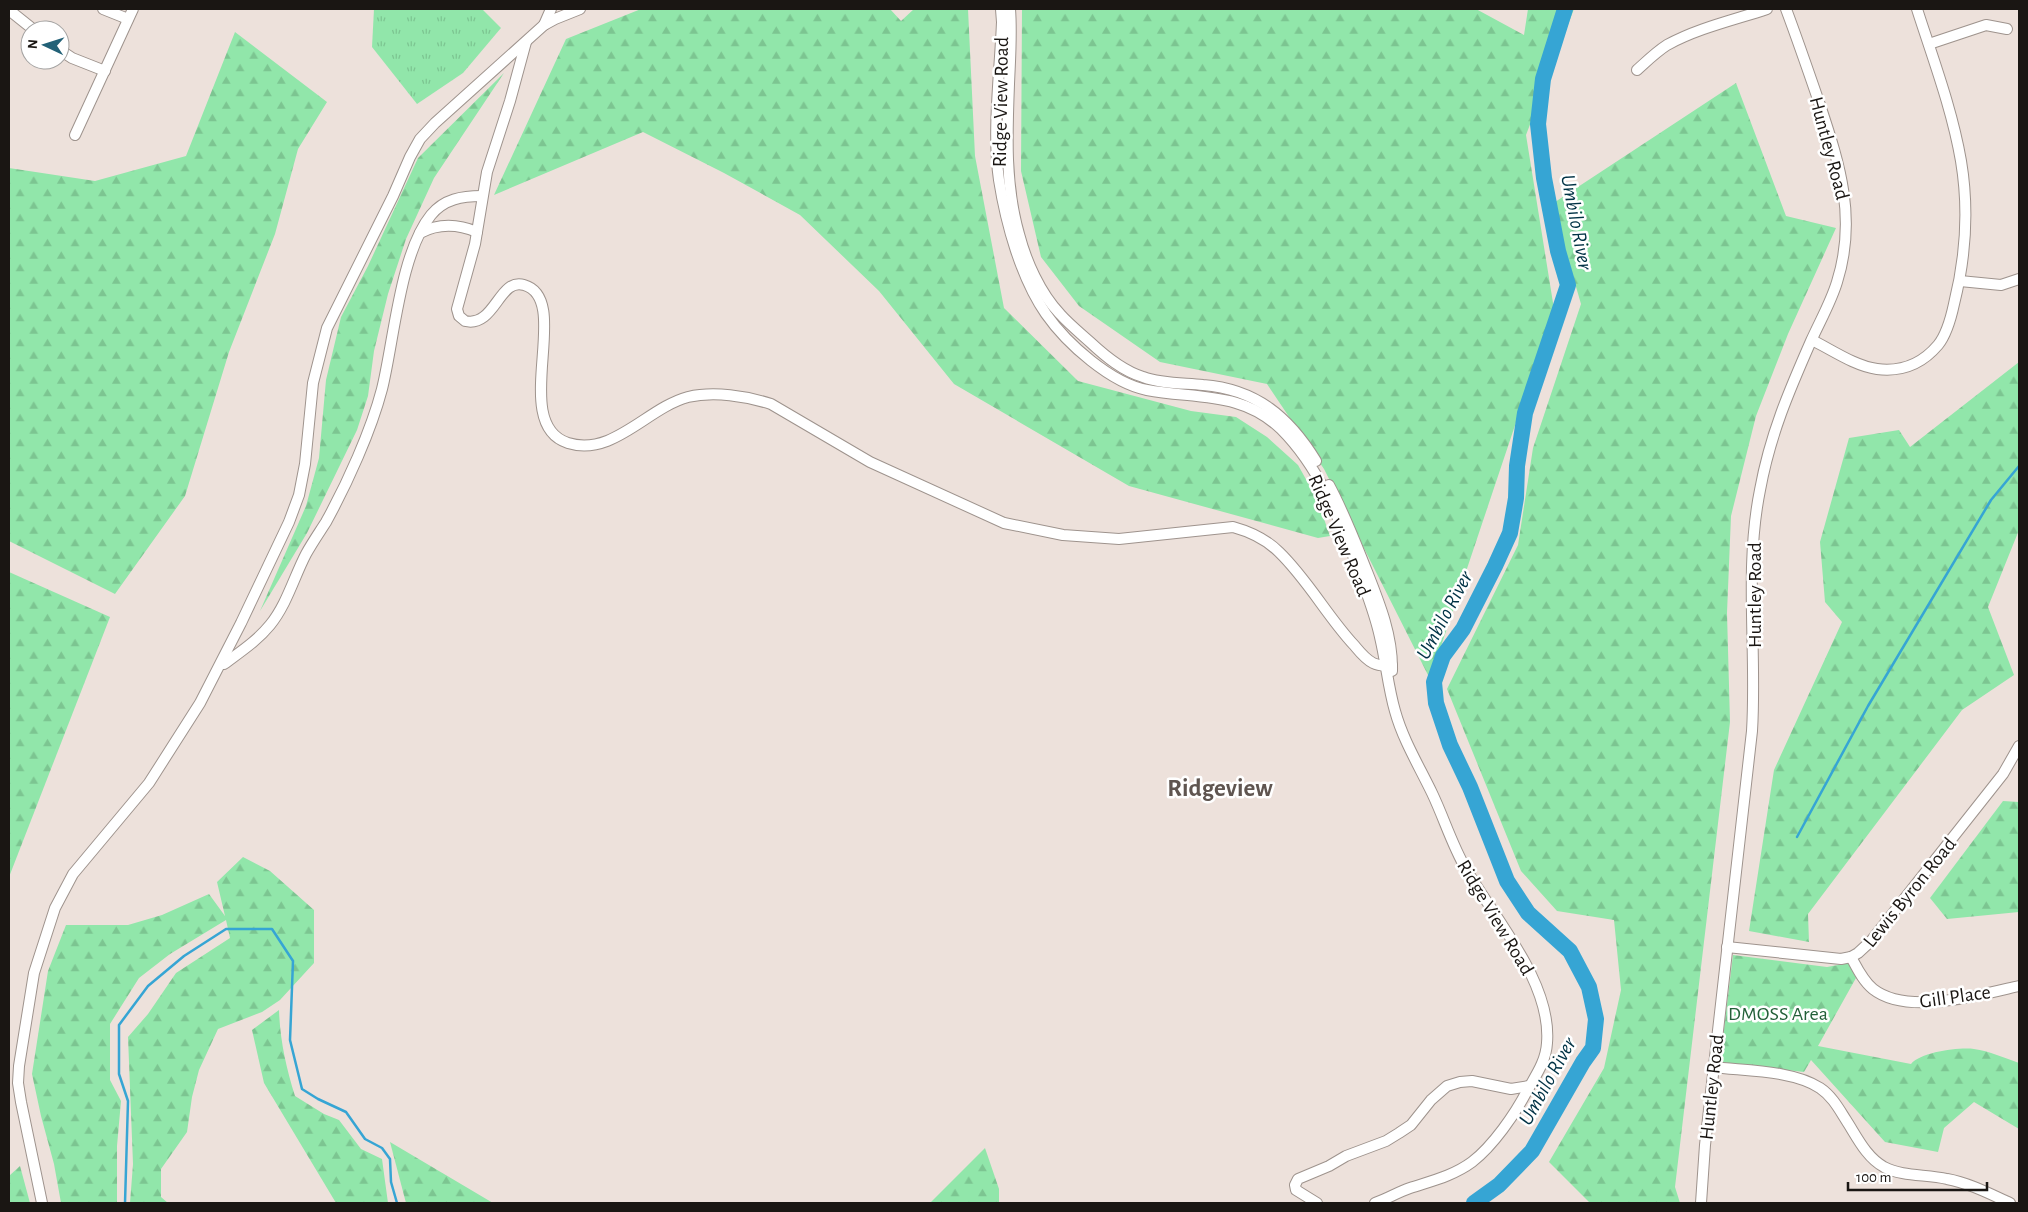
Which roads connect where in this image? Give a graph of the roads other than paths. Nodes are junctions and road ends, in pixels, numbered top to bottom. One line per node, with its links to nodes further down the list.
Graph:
1 (103, 9): 10 (street)
2 (551, 9): 12 (street)
3 (580, 9): 12 (street)
4 (1000, 9): 19 (street, Ridge View Road)
5 (1010, 9): 19 (street, Ridge View Road)
6 (1767, 9): 17 (street)
7 (1786, 9): 26 (street, Huntley Road)
8 (1917, 9): 15 (street)
9 (9, 10): 11 (street)
10 (130, 14): 18 (street)
11 (22, 20)
12 (544, 25): 14 (street)
13 (2007, 29): 15 (street)
14 (526, 42): 21 (street); 27 (street)
15 (1928, 44): 25 (street)
16 (70, 57): 18 (street)
17 (1637, 70)
18 (105, 71): 20 (street)
19 (1004, 83): 28 (street, Ridge View Road)
20 (76, 135)
21 (482, 196): 22 (street); 23 (street)
22 (477, 232): 23 (street); 28 (street)
23 (420, 233): 27 (street)
24 (2019, 279): 25 (street)
25 (1960, 281): 26 (street)
26 (1812, 340): 30 (street, Huntley Road)
27 (221, 666): 35 (street)
28 (1388, 666): 34 (street, Ridge View Road)
29 (2019, 746): 31 (street, Lewis Byron Road)
30 (1727, 947): 31 (street, Lewis Byron Road); 33 (street, Huntley Road)
31 (1851, 957): 32 (street, Gill Place)
32 (2019, 986)
33 (1713, 1067): 38 (street, Huntley Road); 39 (street)
34 (1530, 1086): 36 (street); 37 (street, Ridge View Road)
35 (42, 1203)
36 (1317, 1203)
37 (1375, 1203)
38 (1701, 1203)
39 (2010, 1203)

